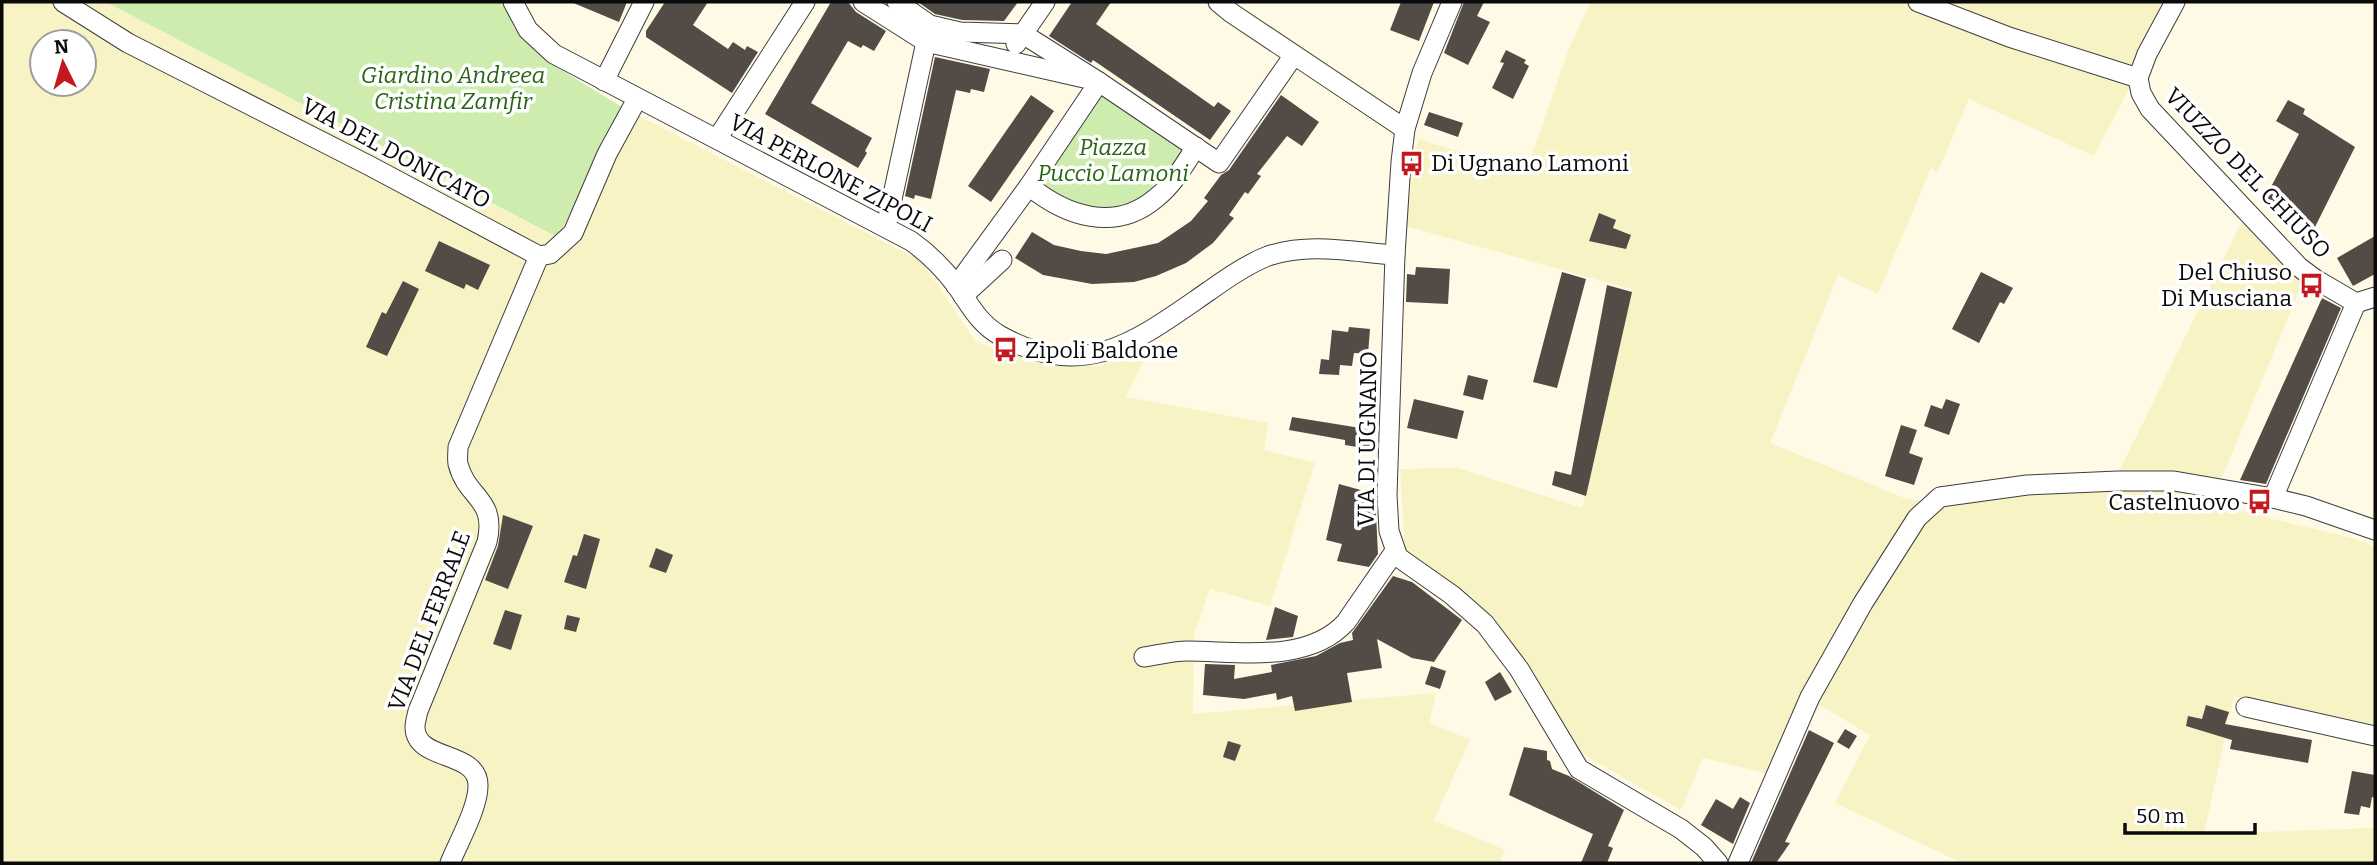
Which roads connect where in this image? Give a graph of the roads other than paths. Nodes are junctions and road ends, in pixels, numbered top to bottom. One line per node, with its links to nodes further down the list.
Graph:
1 (63, 2): 26 (street, VIA DEL DONICATO)
2 (513, 2): 17 (street, VIA PERLONE ZIPOLI)
3 (645, 2): 17 (street)
4 (805, 2): 21 (street)
5 (863, 2): 13 (street)
6 (898, 2): 12 (street)
7 (1045, 2): 12 (street)
8 (1218, 2): 14 (street)
9 (1452, 2): 20 (street, VIA DI UGNANO)
10 (1918, 2): 16 (street, VIUZZO DEL CHIUSO)
11 (2175, 2): 16 (street)
12 (1023, 34): 15 (street); 18 (street)
13 (926, 42): 15 (street); 24 (street)
14 (1294, 55): 20 (street); 22 (street)
15 (1004, 60): 18 (street)
16 (2138, 78): 29 (street, VIUZZO DEL CHIUSO)
17 (604, 81): 19 (street, VIA PERLONE ZIPOLI)
18 (1099, 82): 22 (street); 23 (street)
19 (637, 99): 21 (street, VIA PERLONE ZIPOLI); 26 (street)
20 (1405, 129): 25 (street, VIA DI UGNANO)
21 (717, 139): 24 (street, VIA PERLONE ZIPOLI)
22 (1196, 147): 23 (street)
23 (1029, 186): 28 (street)
24 (886, 227): 28 (street, VIA PERLONE ZIPOLI)
25 (1395, 255): 28 (street, VIA PERLONE ZIPOLI); 32 (street, VIA DI UGNANO)
26 (539, 256): 36 (street, VIA DEL FERRALE)
27 (1002, 260): 28 (street)
28 (959, 291)
29 (2366, 300): 30 (street)
30 (2273, 498): 31 (street); 38 (street)
31 (2375, 530)
32 (1395, 551): 33 (street); 37 (street, VIA DI UGNANO)
33 (1144, 657)
34 (2246, 707): 35 (street)
35 (2375, 736)
36 (450, 863)
37 (1718, 863)
38 (1738, 863)

